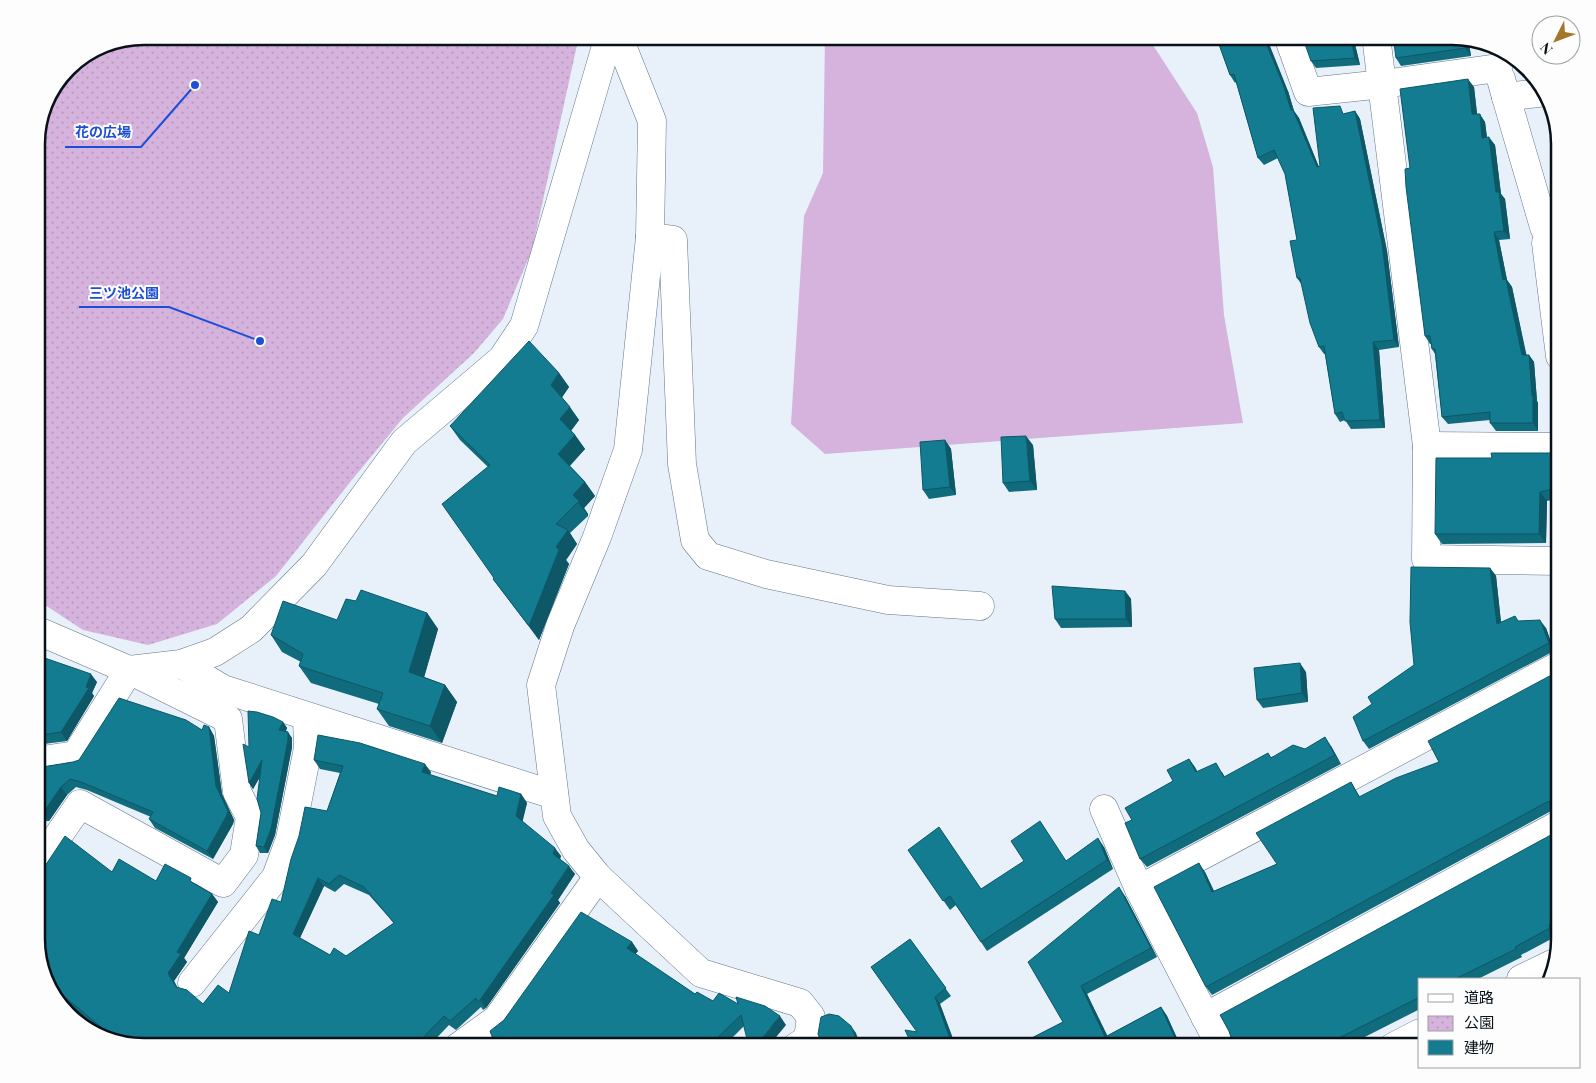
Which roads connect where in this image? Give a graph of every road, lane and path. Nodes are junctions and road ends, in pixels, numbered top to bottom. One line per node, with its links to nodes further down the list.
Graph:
1 (605, 45): 18 (street)
2 (622, 45): 10 (street)
3 (1291, 45): 6 (street)
4 (1378, 45): 6 (street)
5 (1497, 59): 6 (street); 8 (street)
6 (1384, 84): 13 (street)
7 (1537, 93): 8 (street)
8 (1506, 96): 9 (street)
9 (1544, 228): 11 (street); 12 (street)
10 (650, 237): 16 (street); 23 (street)
11 (1551, 243)
12 (1551, 284)
13 (1427, 446): 14 (street); 15 (street)
14 (1551, 447)
15 (1551, 561)
16 (980, 606)
17 (45, 634): 19 (street)
18 (181, 664): 19 (street); 21 (street)
19 (129, 670): 22 (street); 26 (street)
20 (1551, 670): 28 (street)
21 (307, 717): 23 (street); 31 (street)
22 (45, 760)
23 (554, 796): 27 (street)
24 (1104, 809): 28 (street)
25 (1551, 829): 32 (street)
26 (45, 855)
27 (598, 877): 33 (street); 34 (street)
28 (1139, 889): 32 (street)
29 (1547, 966): 30 (street)
30 (1523, 978)
31 (192, 983)
32 (1205, 1017): 35 (street)
33 (471, 1038)
34 (808, 1038)
35 (1216, 1038)

